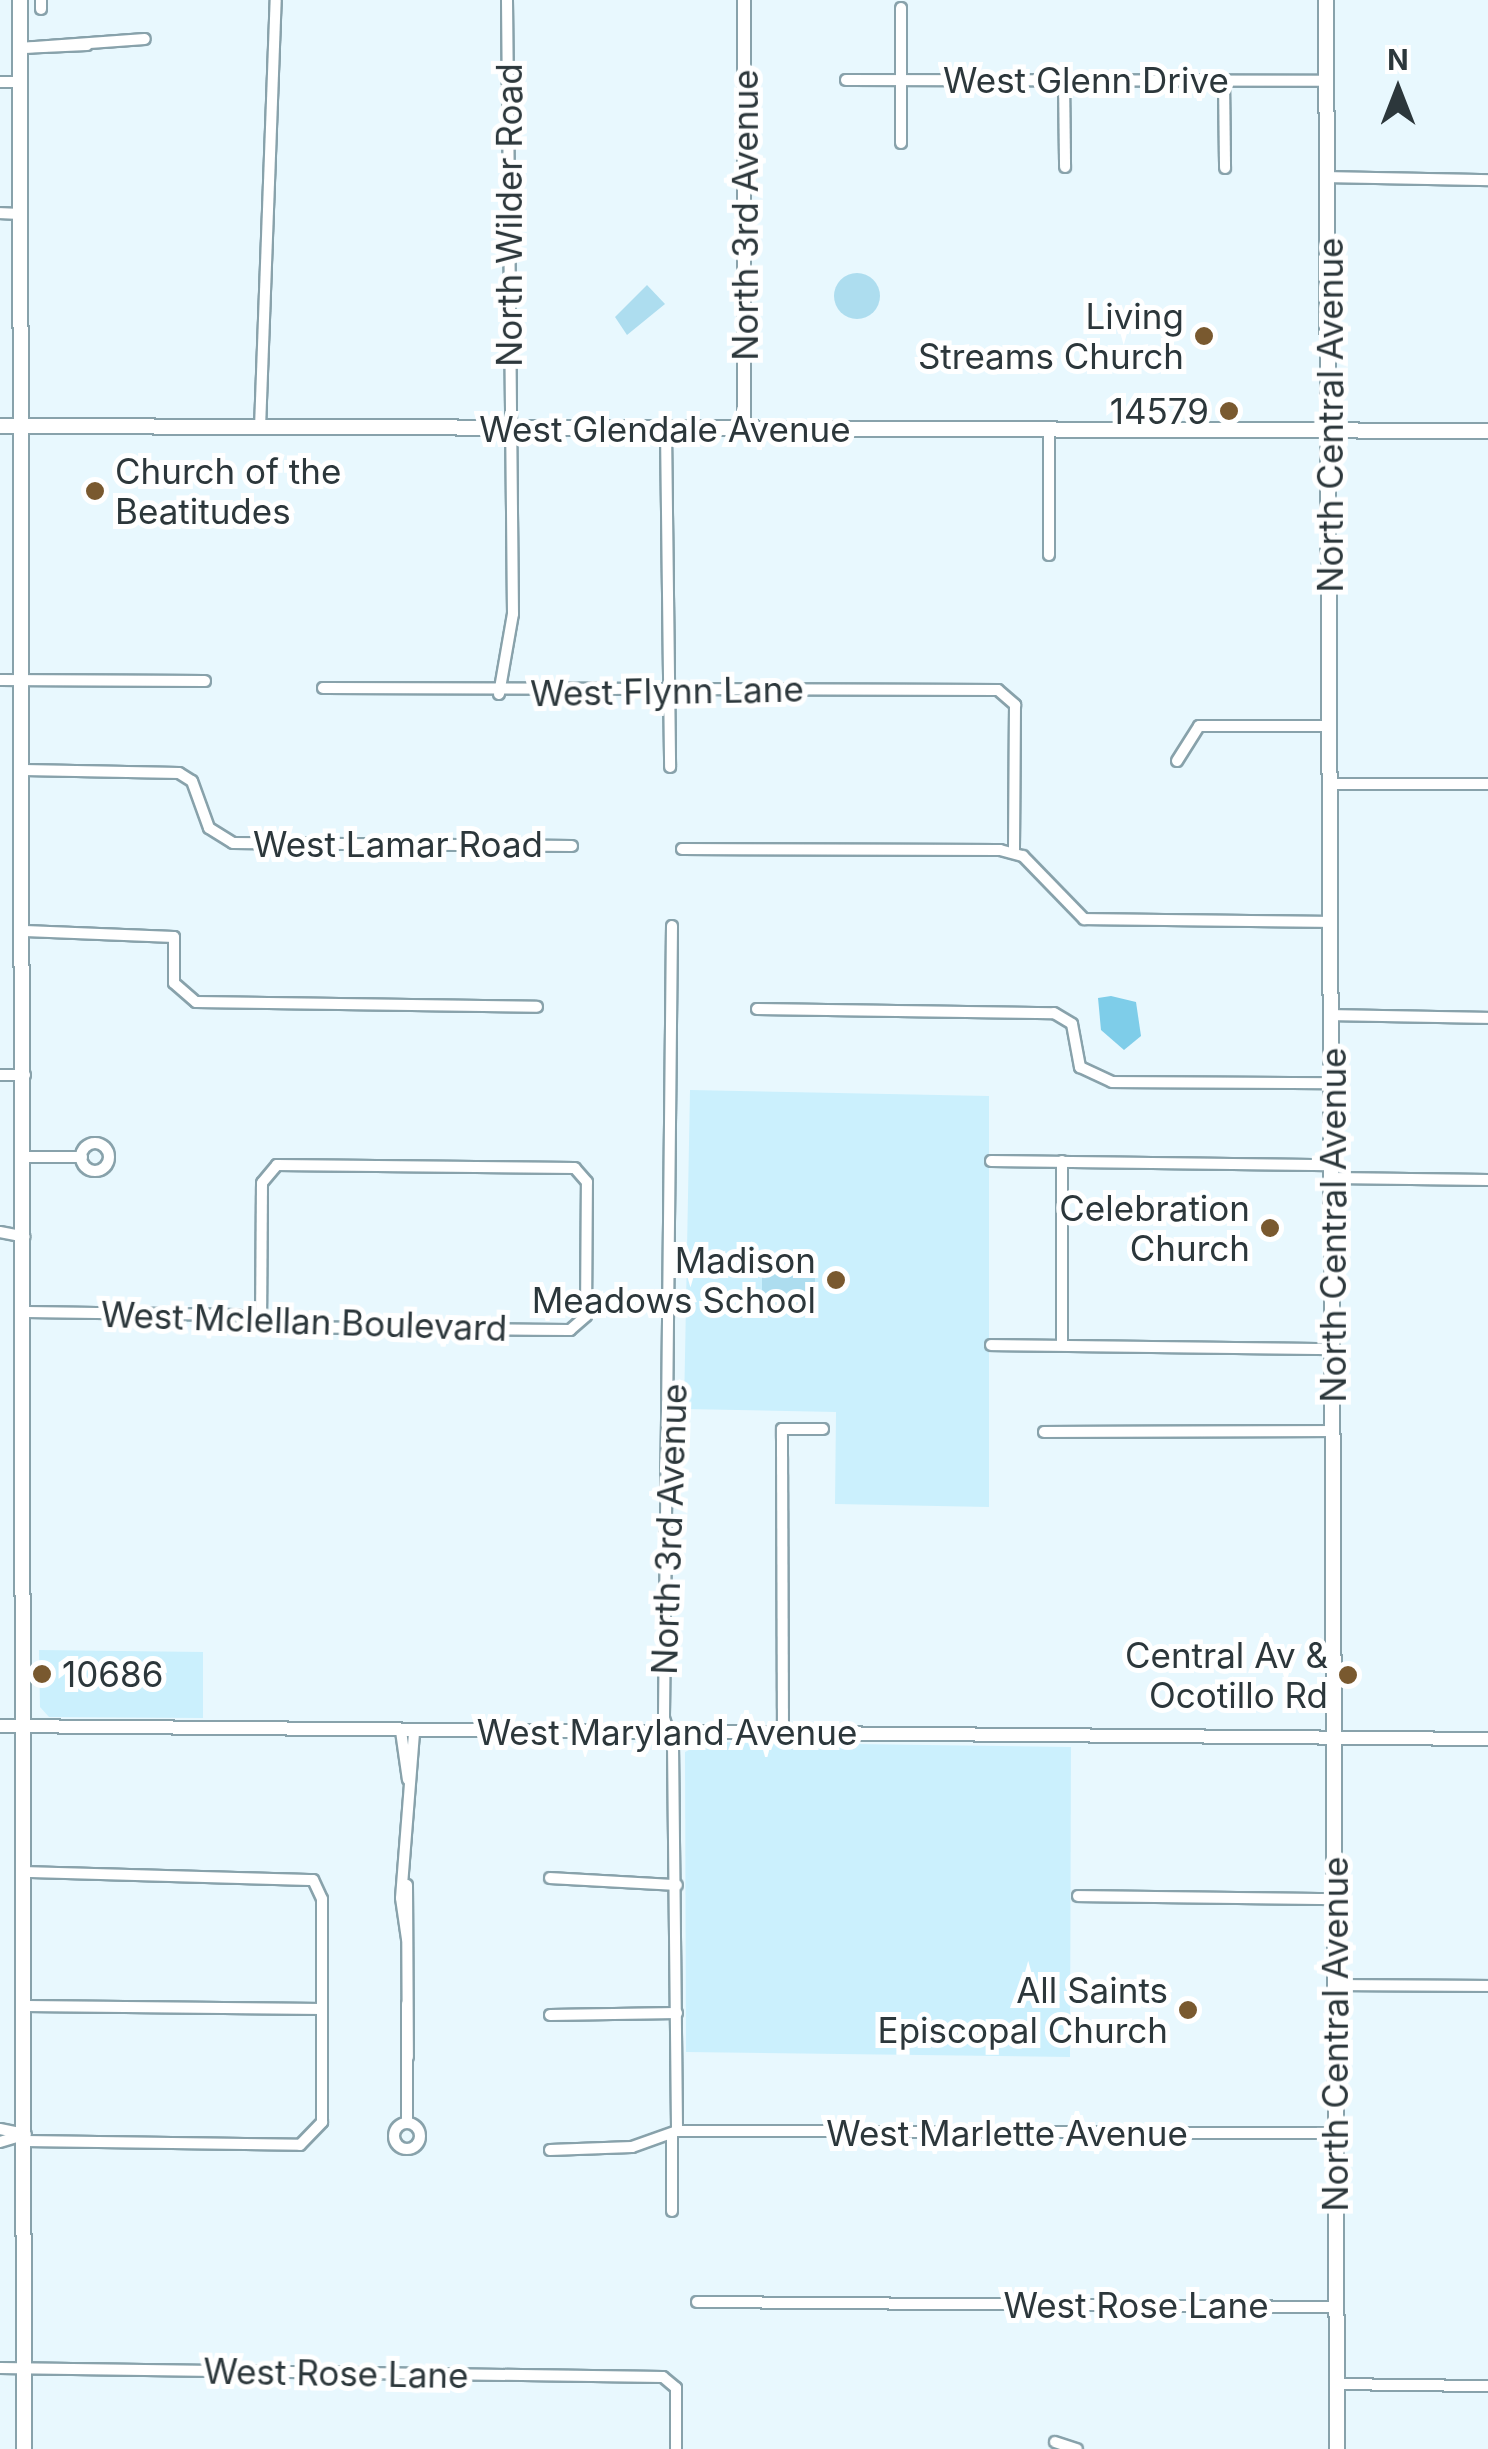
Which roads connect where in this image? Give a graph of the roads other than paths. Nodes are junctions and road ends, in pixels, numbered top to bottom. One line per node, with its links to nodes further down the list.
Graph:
1 (20, 0): 8 (main road)
2 (276, 0): 25 (street)
3 (507, 0): 26 (street, North Wilder Road)
4 (744, 0): 29 (street, North 3rd Avenue)
5 (1326, 0): 13 (main road, North Central Avenue)
6 (901, 8): 11 (street)
7 (145, 38): 8 (street)
8 (21, 48): 15 (main road)
9 (1064, 79): 11 (street, West Glenn Drive); 12 (street, West Glenn Drive); 17 (street)
10 (846, 80): 11 (street, West Glenn Drive)
11 (902, 80): 16 (street)
12 (1224, 81): 13 (street, West Glenn Drive); 18 (street)
13 (1326, 81): 19 (main road, North Central Avenue)
14 (0, 82): 15 (street)
15 (20, 82): 22 (main road)
16 (901, 143)
17 (1066, 167)
18 (1225, 168)
19 (1328, 177): 20 (street); 30 (main road, North Central Avenue)
20 (1488, 180)
21 (0, 213): 22 (street)
22 (21, 214): 24 (main road)
23 (0, 426): 24 (main road, West Glendale Avenue)
24 (22, 426): 25 (main road, West Glendale Avenue); 34 (main road)
25 (260, 428): 26 (main road, West Glendale Avenue)
26 (512, 429): 28 (main road, West Glendale Avenue); 38 (street, North Wilder Road)
27 (1049, 429): 29 (main road, West Glendale Avenue); 30 (main road, West Glendale Avenue); 32 (street)
28 (666, 430): 29 (main road, West Glendale Avenue); 36 (street)
29 (744, 430)
30 (1330, 430): 31 (main road, West Glendale Avenue); 39 (main road, North Central Avenue)
31 (1488, 430)
32 (1049, 556)
33 (0, 680): 34 (street)
34 (23, 680): 35 (street); 42 (main road)
35 (205, 681)
36 (669, 686): 38 (street, West Flynn Lane); 41 (street); 47 (street, West Flynn Lane)
37 (323, 688): 38 (street, West Flynn Lane)
38 (500, 694)
39 (1332, 726): 40 (street); 43 (main road, North Central Avenue)
40 (1177, 760)
41 (670, 768)
42 (24, 770): 45 (street, West Lamar Road); 50 (main road)
43 (1332, 784): 44 (street); 48 (main road, North Central Avenue)
44 (1488, 784)
45 (572, 846)
46 (682, 849): 47 (street)
47 (1014, 852): 48 (street)
48 (1332, 922): 53 (main road, North Central Avenue)
49 (672, 926): 78 (street, North 3rd Avenue)
50 (24, 932): 51 (street); 56 (main road)
51 (537, 1007)
52 (757, 1009): 57 (street)
53 (1332, 1015): 54 (street); 57 (main road, North Central Avenue)
54 (1488, 1018)
55 (0, 1075): 56 (street)
56 (24, 1075): 58 (main road)
57 (1332, 1083): 62 (main road, North Central Avenue)
58 (25, 1157): 59 (street); 65 (main road)
59 (82, 1157)
60 (991, 1161): 61 (street)
61 (1062, 1161): 62 (street); 70 (street)
62 (1333, 1171): 63 (street); 71 (main road, North Central Avenue)
63 (1488, 1180)
64 (0, 1232): 65 (street)
65 (26, 1238): 66 (street); 67 (main road)
66 (0, 1242)
67 (27, 1312): 68 (street, West Mclellan Boulevard); 76 (main road)
68 (261, 1321): 68 (street, West Mclellan Boulevard)
69 (990, 1345): 70 (street)
70 (1062, 1345): 71 (street)
71 (1333, 1349): 73 (main road, North Central Avenue)
72 (823, 1429): 79 (street)
73 (1334, 1430): 74 (street); 80 (main road, North Central Avenue)
74 (1044, 1432)
75 (0, 1726): 76 (street, West Maryland Avenue)
76 (27, 1726): 77 (street, West Maryland Avenue); 82 (main road)
77 (408, 1730): 78 (street, West Maryland Avenue); 93 (street)
78 (670, 1733): 79 (street, West Maryland Avenue); 84 (street, North 3rd Avenue)
79 (782, 1734): 80 (street, West Maryland Avenue)
80 (1334, 1738): 81 (street, West Maryland Avenue); 86 (main road, North Central Avenue)
81 (1488, 1740)
82 (26, 1872): 89 (main road); 90 (street)
83 (550, 1878): 84 (street)
84 (677, 1886): 91 (street, North 3rd Avenue)
85 (1078, 1896): 86 (street)
86 (1335, 1900): 87 (main road, North Central Avenue)
87 (1336, 1985): 88 (street); 96 (main road, North Central Avenue)
88 (1488, 1986)
89 (26, 2006): 90 (street); 97 (main road)
90 (322, 2009): 97 (street)
91 (677, 2013): 92 (street); 95 (street, North 3rd Avenue)
92 (550, 2014)
93 (407, 2122)
94 (0, 2129): 97 (street)
95 (674, 2133): 96 (street, West Marlette Avenue); 99 (street, West Marlette Avenue); 100 (street, North 3rd Avenue)
96 (1336, 2133): 102 (main road, North Central Avenue)
97 (26, 2138): 98 (street); 104 (main road)
98 (0, 2142)
99 (550, 2150)
100 (672, 2211)
101 (697, 2302): 102 (street, West Rose Lane)
102 (1336, 2307): 105 (main road, North Central Avenue)
103 (0, 2368): 104 (street, West Rose Lane)
104 (25, 2368): 108 (main road); 109 (street, West Rose Lane)
105 (1336, 2384): 106 (street); 111 (main road, North Central Avenue)
106 (1488, 2386)
107 (1056, 2442): 110 (street)
108 (24, 2449)
109 (676, 2449)
110 (1077, 2449)
111 (1337, 2449)

